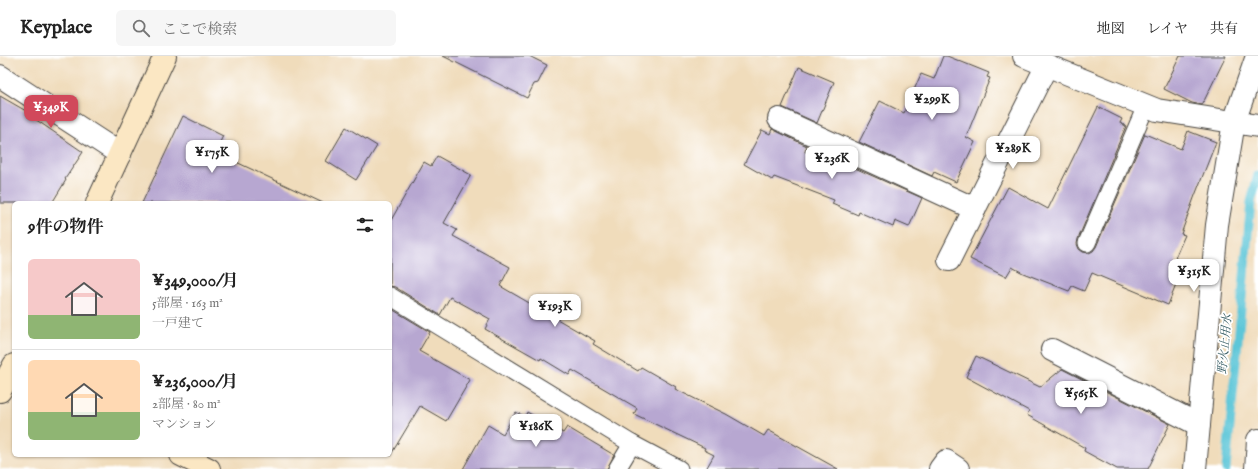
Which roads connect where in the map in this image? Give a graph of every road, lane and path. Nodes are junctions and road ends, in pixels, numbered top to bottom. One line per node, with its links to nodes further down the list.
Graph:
1 (165, 56): 9 (street)
2 (1257, 56): 7 (street)
3 (1040, 60): 5 (street); 11 (street)
4 (0, 76): 9 (street)
5 (1146, 106): 7 (street); 12 (lane)
6 (779, 119): 11 (street)
7 (1234, 122): 8 (street); 18 (street)
8 (1257, 126)
9 (120, 154): 10 (street)
10 (104, 200)
11 (975, 209): 13 (street)
12 (1088, 243)
13 (949, 260)
14 (392, 297): 20 (lane)
15 (1052, 350): 18 (street)
16 (12, 369): 17 (street)
17 (0, 390)
18 (1199, 425): 27 (street)
19 (1258, 440): 28 (street)
20 (632, 444): 23 (lane); 24 (lane)
21 (185, 457): 22 (street)
22 (209, 469)
23 (617, 469)
24 (679, 469)
25 (940, 469): 26 (street)
26 (958, 469)
27 (1195, 469)
28 (1256, 469)

